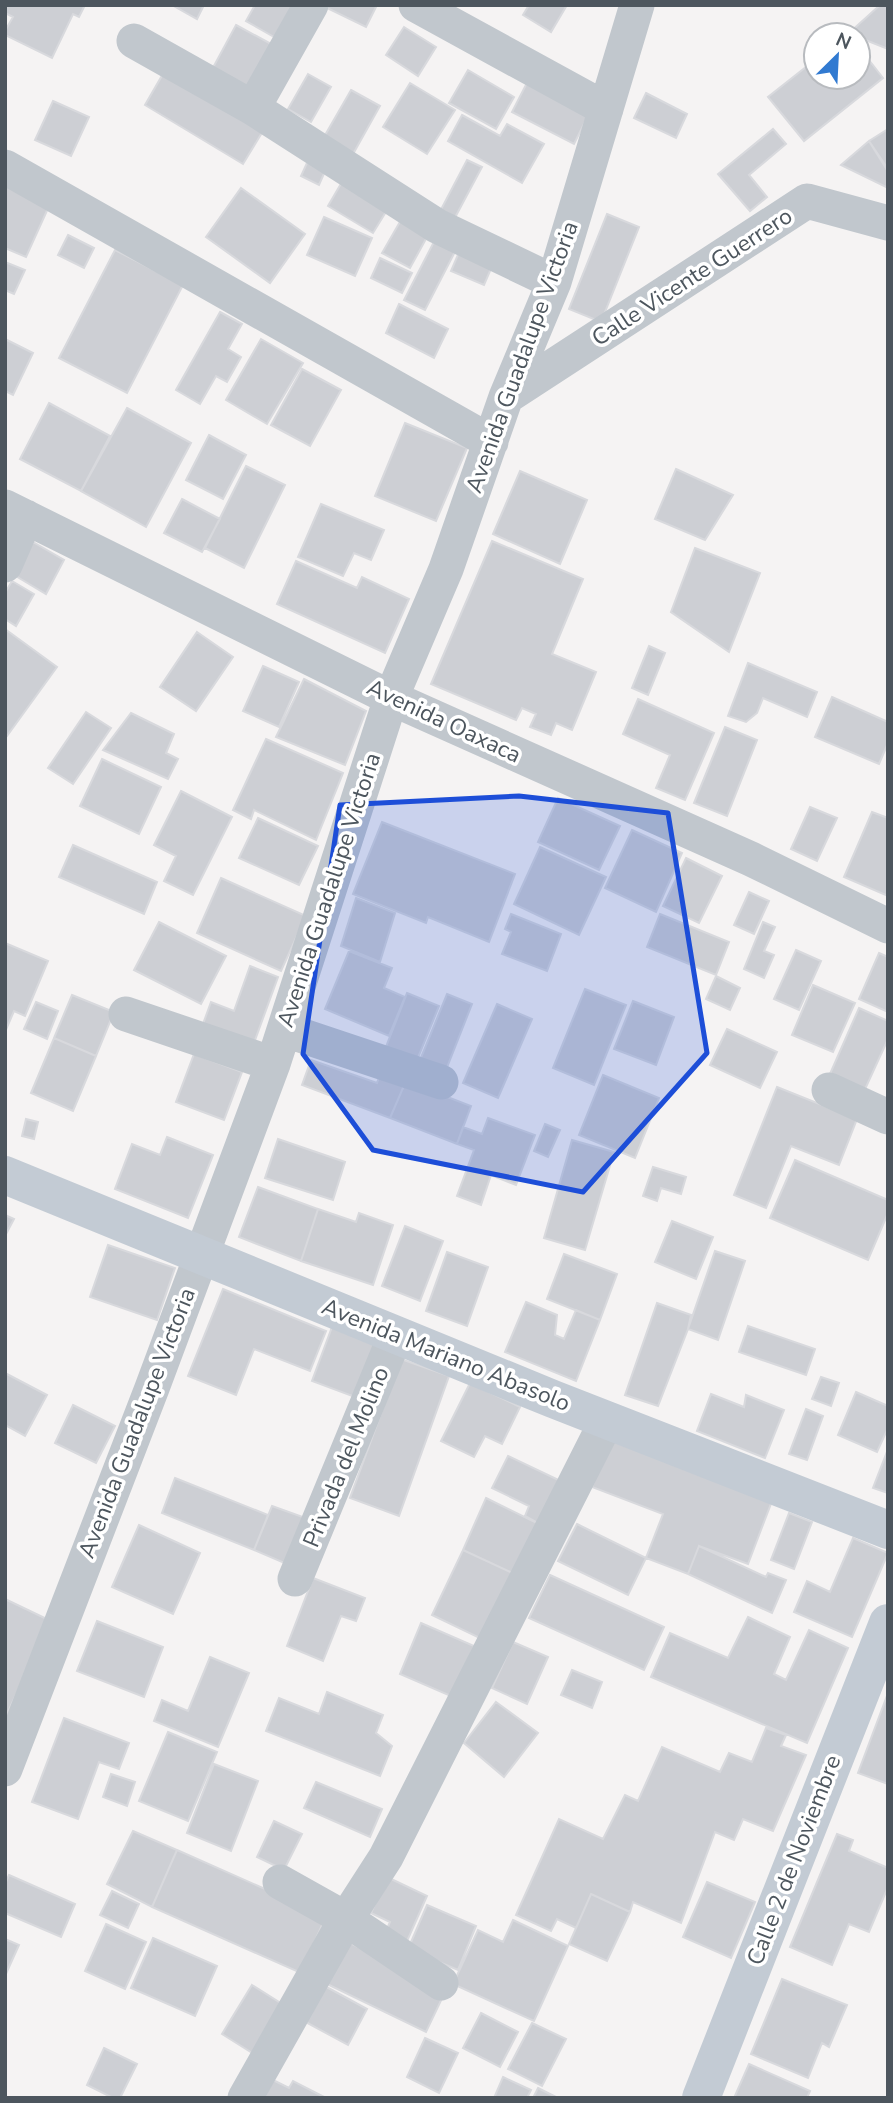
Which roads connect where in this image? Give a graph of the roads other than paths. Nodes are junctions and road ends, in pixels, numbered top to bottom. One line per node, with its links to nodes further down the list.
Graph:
1 (311, 5): 5 (street)
2 (416, 5): 6 (street)
3 (637, 5): 6 (street, Avenida Guadalupe Victoria)
4 (134, 41): 5 (street)
5 (253, 108): 9 (street)
6 (606, 109): 9 (street, Avenida Guadalupe Victoria)
7 (5, 167): 11 (street)
8 (888, 223): 10 (street, Calle Vicente Guerrero)
9 (554, 282): 10 (street, Avenida Guadalupe Victoria)
10 (506, 397): 11 (street, Avenida Guadalupe Victoria)
11 (491, 442): 14 (street, Avenida Guadalupe Victoria)
12 (16, 512): 13 (street); 14 (street, Avenida Oaxaca)
13 (5, 565)
14 (391, 698): 15 (street, Avenida Oaxaca); 17 (street, Avenida Guadalupe Victoria)
15 (888, 926)
16 (126, 1014): 18 (street)
17 (285, 1030): 18 (street, Avenida Guadalupe Victoria); 19 (street)
18 (273, 1064): 23 (street, Avenida Guadalupe Victoria)
19 (441, 1082)
20 (829, 1090): 21 (street)
21 (888, 1117)
22 (5, 1175): 23 (street, Avenida Mariano Abasolo)
23 (201, 1254): 24 (street, Avenida Mariano Abasolo); 29 (street, Avenida Guadalupe Victoria)
24 (396, 1334): 25 (street, Avenida Mariano Abasolo); 27 (street, Privada del Molino)
25 (607, 1420): 26 (street, Avenida Mariano Abasolo); 31 (street)
26 (888, 1530)
27 (295, 1579)
28 (888, 1623): 34 (street, Calle 2 de Noviembre)
29 (5, 1769)
30 (280, 1882): 31 (street)
31 (346, 1919): 32 (street); 33 (street)
32 (441, 1983)
33 (245, 2098)
34 (701, 2098)

